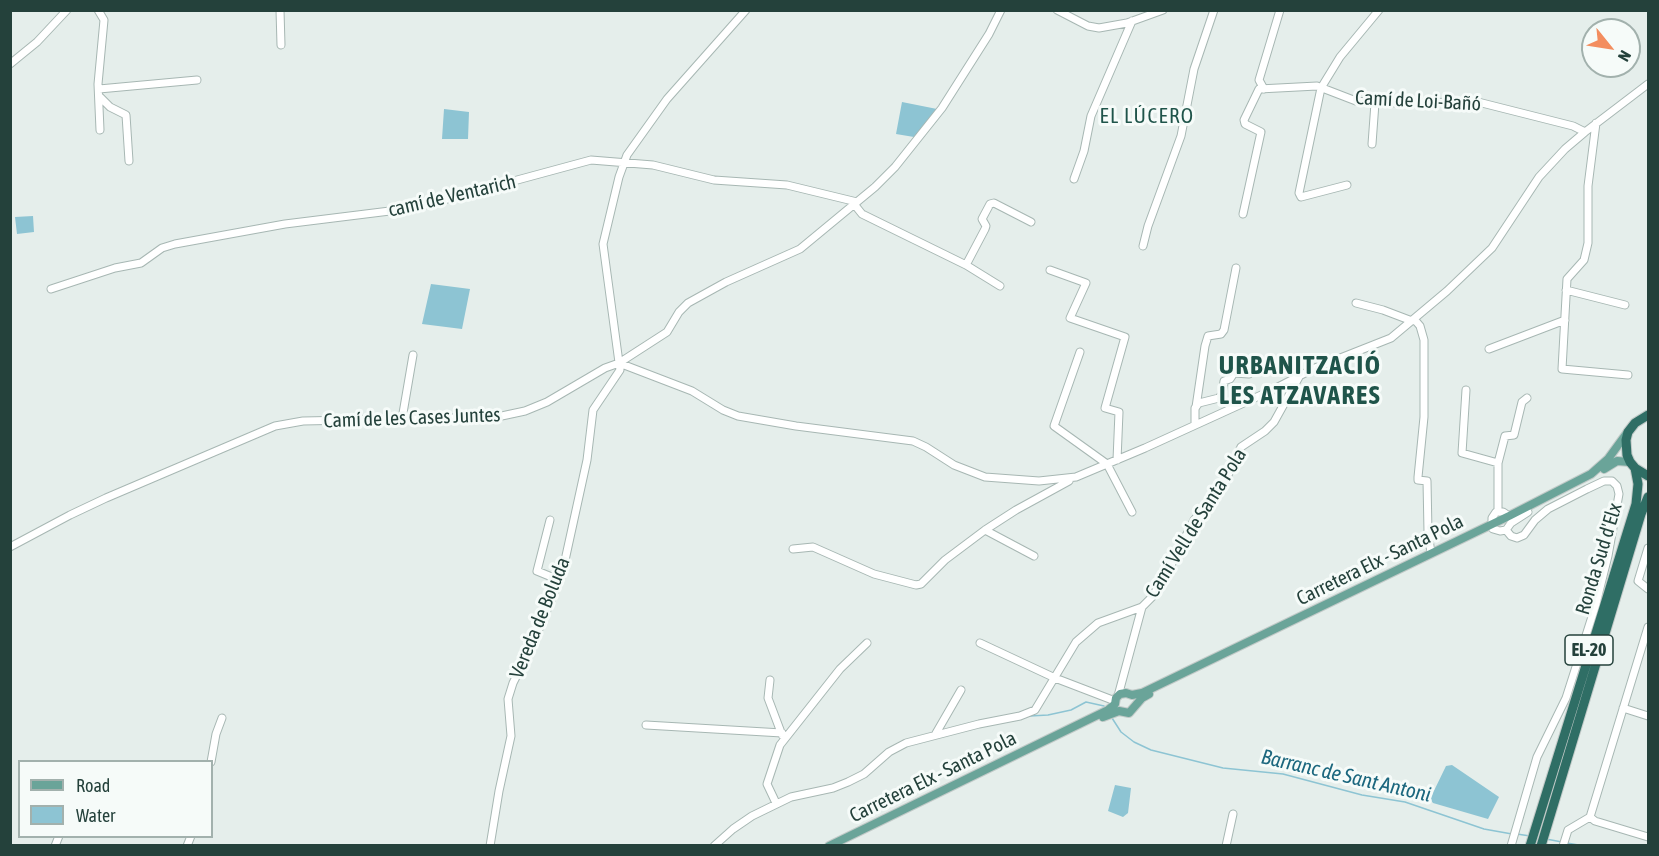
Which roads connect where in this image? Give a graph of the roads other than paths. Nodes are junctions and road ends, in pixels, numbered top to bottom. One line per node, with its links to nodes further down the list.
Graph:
1 (68, 10): 13 (street)
2 (98, 10): 18 (street)
3 (280, 10): 12 (street)
4 (746, 10): 25 (street)
5 (1000, 10): 28 (street, Camí de les Cases Juntes)
6 (1057, 10): 11 (street)
7 (1163, 10): 11 (street)
8 (1214, 10): 31 (street)
9 (1280, 10): 17 (street)
10 (1379, 10): 16 (street)
11 (1132, 21): 26 (street)
12 (280, 45)
13 (10, 64)
14 (196, 80): 18 (street)
15 (1648, 84): 20 (street)
16 (1321, 88): 17 (street, Camí de Loi-Bañó); 19 (street, Camí de Loi-Bañó); 27 (street)
17 (1264, 89): 29 (street)
18 (99, 93): 21 (street); 24 (street)
19 (1375, 103): 22 (street, Camí de Loi-Bañó); 23 (street)
20 (1596, 123): 22 (street); 37 (street)
21 (100, 130)
22 (1585, 132): 40 (street)
23 (1372, 144)
24 (129, 161)
25 (624, 162): 28 (street, camí de Ventarich); 36 (street, camí de Ventarich); 45 (street)
26 (1074, 179)
27 (1347, 185)
28 (856, 203): 32 (street); 45 (street, Camí de les Cases Juntes)
29 (1243, 214)
30 (1031, 222): 32 (street)
31 (1143, 246)
32 (966, 266): 35 (street)
33 (1236, 268): 51 (street)
34 (1050, 270): 56 (street)
35 (1000, 286)
36 (51, 289)
37 (1566, 290): 39 (street); 41 (street)
38 (1356, 303): 40 (street)
39 (1625, 305)
40 (1413, 320): 47 (street); 74 (street)
41 (1565, 320): 42 (street); 48 (street)
42 (1489, 349)
43 (1080, 352): 58 (street)
44 (413, 355): 53 (street)
45 (619, 363): 53 (street, Camí de les Cases Juntes); 61 (street); 76 (street, Vereda de Boluda)
46 (1249, 374): 51 (street)
47 (1301, 375): 54 (street); 78 (street, Camí Vell de Santa Pola)
48 (1628, 375)
49 (1467, 390): 57 (street)
50 (1527, 398): 57 (street)
51 (1196, 407): 54 (street)
52 (1648, 415): 55 (highway)
53 (402, 419): 71 (street, Camí de les Cases Juntes)
54 (1195, 425): 56 (street)
55 (1628, 432): 59 (highway, EL-20); 66 (main road, Carretera Elx - Santa Pola)
56 (1117, 460): 58 (street)
57 (1498, 463): 64 (street)
58 (1107, 464): 61 (street); 63 (street)
59 (1633, 465): 60 (highway); 65 (main road, Carretera Elx - Santa Pola); 104 (highway, Ronda Sud d'Elx / EL-20)
60 (1648, 476)
61 (1076, 477): 69 (street)
62 (1648, 497): 105 (highway, Ronda Sud d'Elx / EL-20)
63 (1132, 512)
64 (1498, 512): 66 (street); 68 (street)
65 (1528, 512): 68 (main road, Carretera Elx - Santa Pola); 70 (street)
66 (1509, 516): 68 (main road, Carretera Elx - Santa Pola)
67 (550, 520): 76 (street)
68 (1492, 526): 70 (street); 74 (main road, Carretera Elx - Santa Pola); 85 (main road, Carretera Elx - Santa Pola)
69 (986, 530): 73 (street); 75 (street)
70 (1506, 530): 103 (street)
71 (10, 547)
72 (1648, 548): 77 (street)
73 (794, 549)
74 (1431, 553): 85 (main road, Carretera Elx - Santa Pola)
75 (1034, 556)
76 (560, 580): 98 (street, Vereda de Boluda)
77 (1648, 589)
78 (1142, 608): 82 (street, Camí Vell de Santa Pola); 86 (street)
79 (1648, 627): 87 (street)
80 (867, 643): 92 (street)
81 (980, 643): 82 (street)
82 (1055, 678): 86 (street); 91 (street, Camí Vell de Santa Pola)
83 (770, 680): 92 (street)
84 (961, 690): 91 (street)
85 (1133, 700): 86 (main road); 86 (main road)
86 (1117, 703): 100 (main road, Carretera Elx - Santa Pola); 101 (main road, Carretera Elx - Santa Pola)
87 (1623, 708): 88 (street); 96 (street)
88 (1648, 716)
89 (222, 718): 93 (street)
90 (646, 725): 92 (street)
91 (935, 735): 94 (street, Camí Vell de Santa Pola)
92 (783, 736): 94 (street)
93 (210, 760)
94 (776, 803): 99 (street, Camí Vell de Santa Pola)
95 (1233, 814): 102 (street)
96 (1590, 817): 97 (street); 106 (street)
97 (1648, 837)
98 (490, 846)
99 (714, 846)
100 (829, 846)
101 (837, 846)
102 (1227, 846)
103 (1511, 846)
104 (1530, 846)
105 (1541, 846)
106 (1563, 846)

